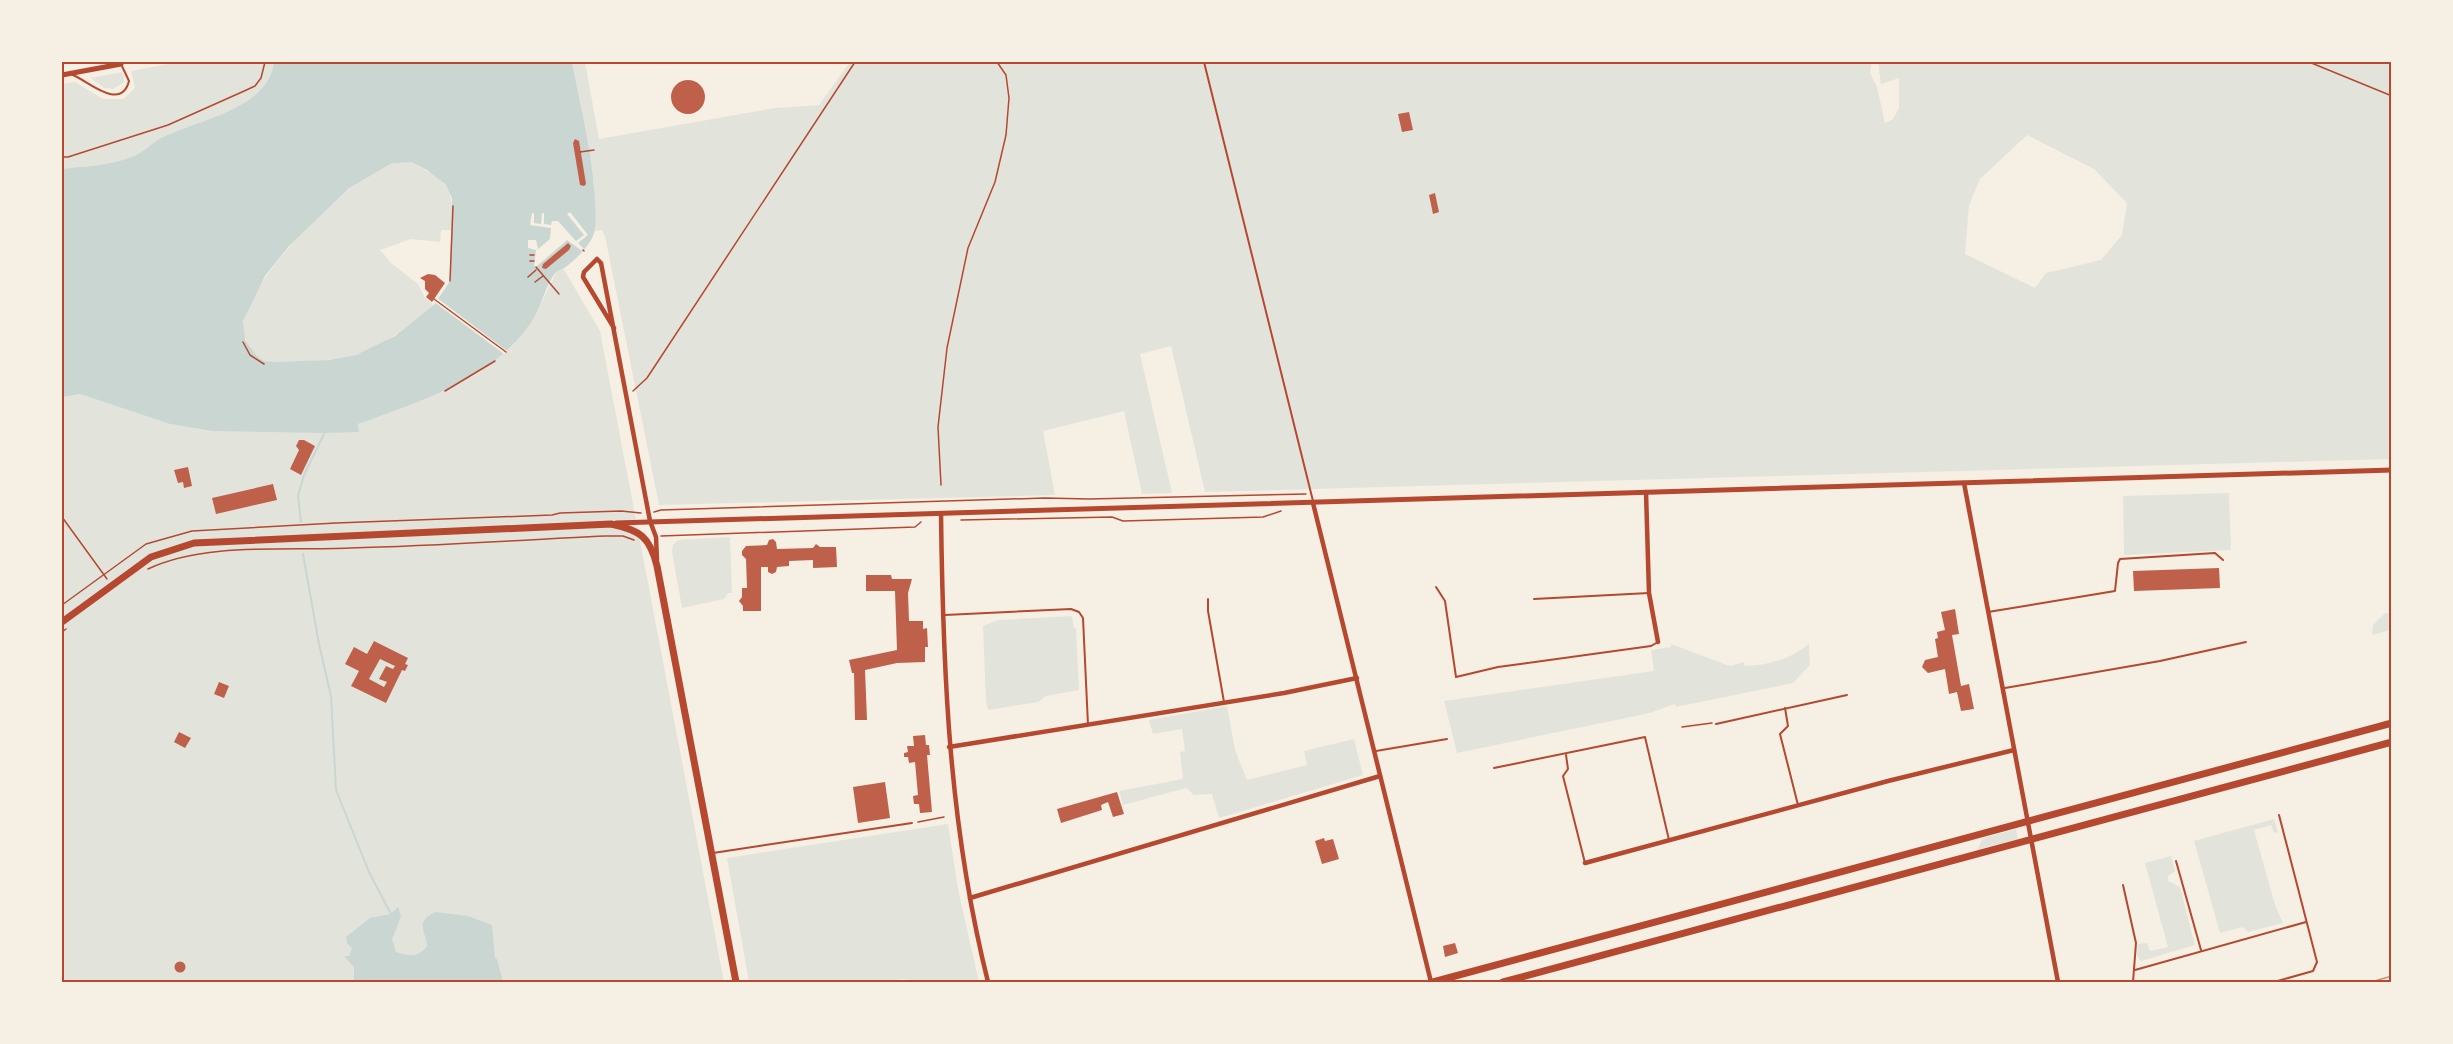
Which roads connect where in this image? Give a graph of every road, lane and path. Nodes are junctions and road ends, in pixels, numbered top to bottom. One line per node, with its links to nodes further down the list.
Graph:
1 (265, 62): 12 (path)
2 (855, 62): 32 (path)
3 (997, 62): 35 (path)
4 (1204, 62): 38 (lane)
5 (2309, 62): 9 (path)
6 (121, 64): 7 (street); 7 (lane)
7 (69, 74): 8 (street)
8 (62, 75)
9 (2391, 96)
10 (594, 150): 11 (path)
11 (580, 152)
12 (62, 157)
13 (453, 206): 20 (path)
14 (530, 255): 15 (path)
15 (534, 255)
16 (530, 261): 17 (path)
17 (534, 261)
18 (544, 276): 19 (path); 21 (path); 22 (path)
19 (528, 277)
20 (450, 281)
21 (535, 282)
22 (559, 294)
23 (434, 299): 26 (path)
24 (614, 328): 24 (street); 32 (street)
25 (243, 342): 28 (path)
26 (506, 352)
27 (263, 359): 28 (path)
28 (258, 361): 30 (path)
29 (495, 361): 31 (path)
30 (264, 364)
31 (445, 391)
32 (626, 392): 47 (street)
33 (2391, 470): 34 (street)
34 (1964, 483): 36 (street); 59 (street)
35 (941, 485)
36 (1646, 492): 38 (street); 56 (street)
37 (1303, 494): 40 (path)
38 (1313, 503): 42 (street); 64 (street)
39 (1282, 510): 45 (path)
40 (653, 513)
41 (634, 514): 46 (path)
42 (941, 514): 47 (street); 60 (street)
43 (62, 517): 54 (path)
44 (928, 520): 49 (path)
45 (954, 520)
46 (427, 521)
47 (650, 521): 48 (street); 52 (street)
48 (611, 524): 52 (main road); 54 (main road)
49 (659, 536)
50 (634, 541): 53 (path)
51 (2223, 560): 59 (lane)
52 (657, 566): 88 (main road)
53 (145, 571)
54 (111, 585): 61 (main road)
55 (1436, 587): 62 (lane)
56 (1649, 593): 57 (lane); 62 (street)
57 (1533, 599)
58 (1209, 600): 67 (lane)
59 (1987, 612): 65 (street)
60 (942, 615): 71 (lane); 75 (street)
61 (62, 622)
62 (1658, 642)
63 (2247, 642): 65 (lane)
64 (1357, 678): 67 (street); 77 (street)
65 (2002, 688): 76 (street)
66 (1847, 696): 68 (lane)
67 (1224, 702): 71 (street)
68 (1785, 708): 70 (lane); 81 (lane)
69 (2391, 723): 84 (main road)
70 (1716, 724): 72 (path)
71 (1088, 725): 75 (street)
72 (1682, 727)
73 (1447, 739): 77 (lane)
74 (2391, 742): 87 (main road)
75 (949, 747): 92 (street)
76 (2014, 750): 81 (street); 84 (street)
77 (1374, 751): 80 (street)
78 (1566, 754): 79 (lane); 86 (lane); 90 (lane)
79 (1494, 768)
80 (1380, 776): 92 (street); 98 (street)
81 (1798, 805): 86 (street)
82 (2279, 815): 93 (lane)
83 (944, 817): 85 (path)
84 (2027, 821): 87 (street); 98 (main road)
85 (912, 823): 88 (lane)
86 (1669, 840): 90 (street)
87 (2031, 840): 99 (main road); 100 (street)
88 (711, 853): 96 (main road)
89 (2176, 861): 94 (lane)
90 (1585, 863)
91 (2123, 885): 95 (lane)
92 (970, 898): 97 (street)
93 (2306, 922): 94 (lane); 102 (lane)
94 (2201, 951): 95 (lane)
95 (2135, 970): 101 (lane)
96 (736, 982)
97 (988, 982)
98 (1432, 982)
99 (1503, 982)
100 (2058, 982)
101 (2133, 982)
102 (2274, 982)

